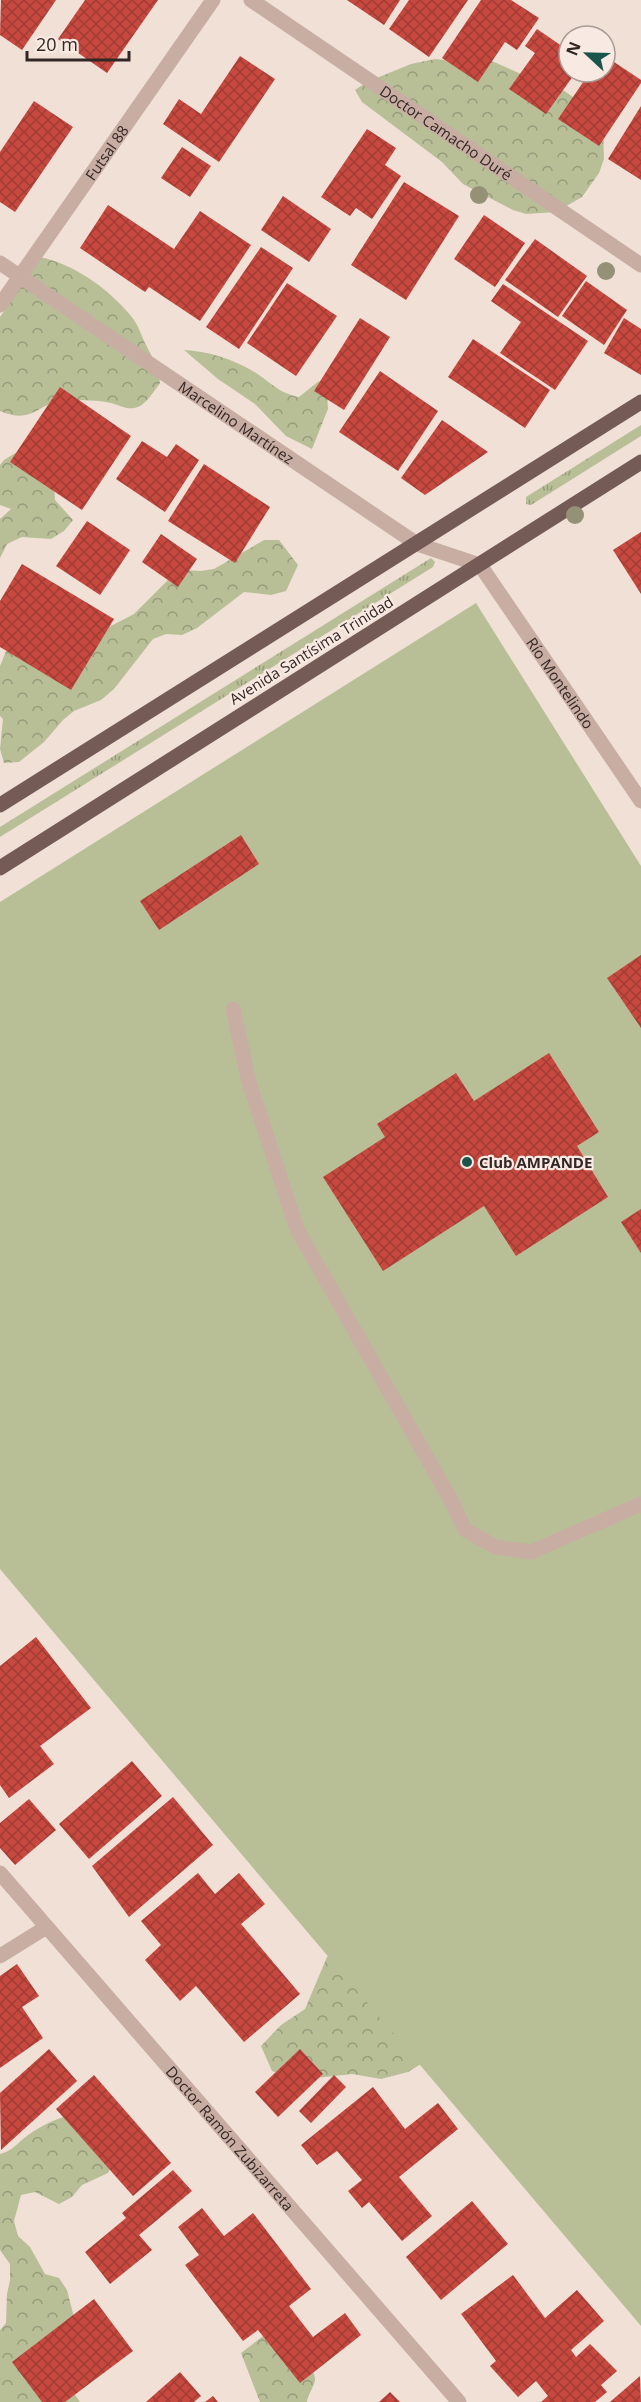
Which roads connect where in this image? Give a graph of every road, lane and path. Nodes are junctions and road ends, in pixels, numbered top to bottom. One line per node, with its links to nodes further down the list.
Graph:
1 (213, 0): 5 (street, Futsal 88)
2 (251, 0): 4 (street, Doctor Camacho Duré)
3 (0, 264): 5 (street, Marcelino Martínez)
4 (641, 265)
5 (20, 276): 6 (street, Futsal 88); 9 (street, Marcelino Martínez)
6 (0, 305)
7 (641, 402): 9 (main road)
8 (641, 462): 10 (main road, Avenida Santísima Trinidad)
9 (417, 544): 10 (street, Marcelino Martínez); 12 (main road)
10 (480, 565): 11 (street, Río Montelindo); 13 (main road, Avenida Santísima Trinidad)
11 (641, 801)
12 (0, 805)
13 (0, 868)
14 (233, 1009): 15 (street)
15 (641, 1504)
16 (0, 1873): 17 (street, Doctor Ramón Zubizarreta)
17 (45, 1928): 18 (street); 19 (street, Doctor Ramón Zubizarreta)
18 (0, 1956)
19 (459, 2402)

